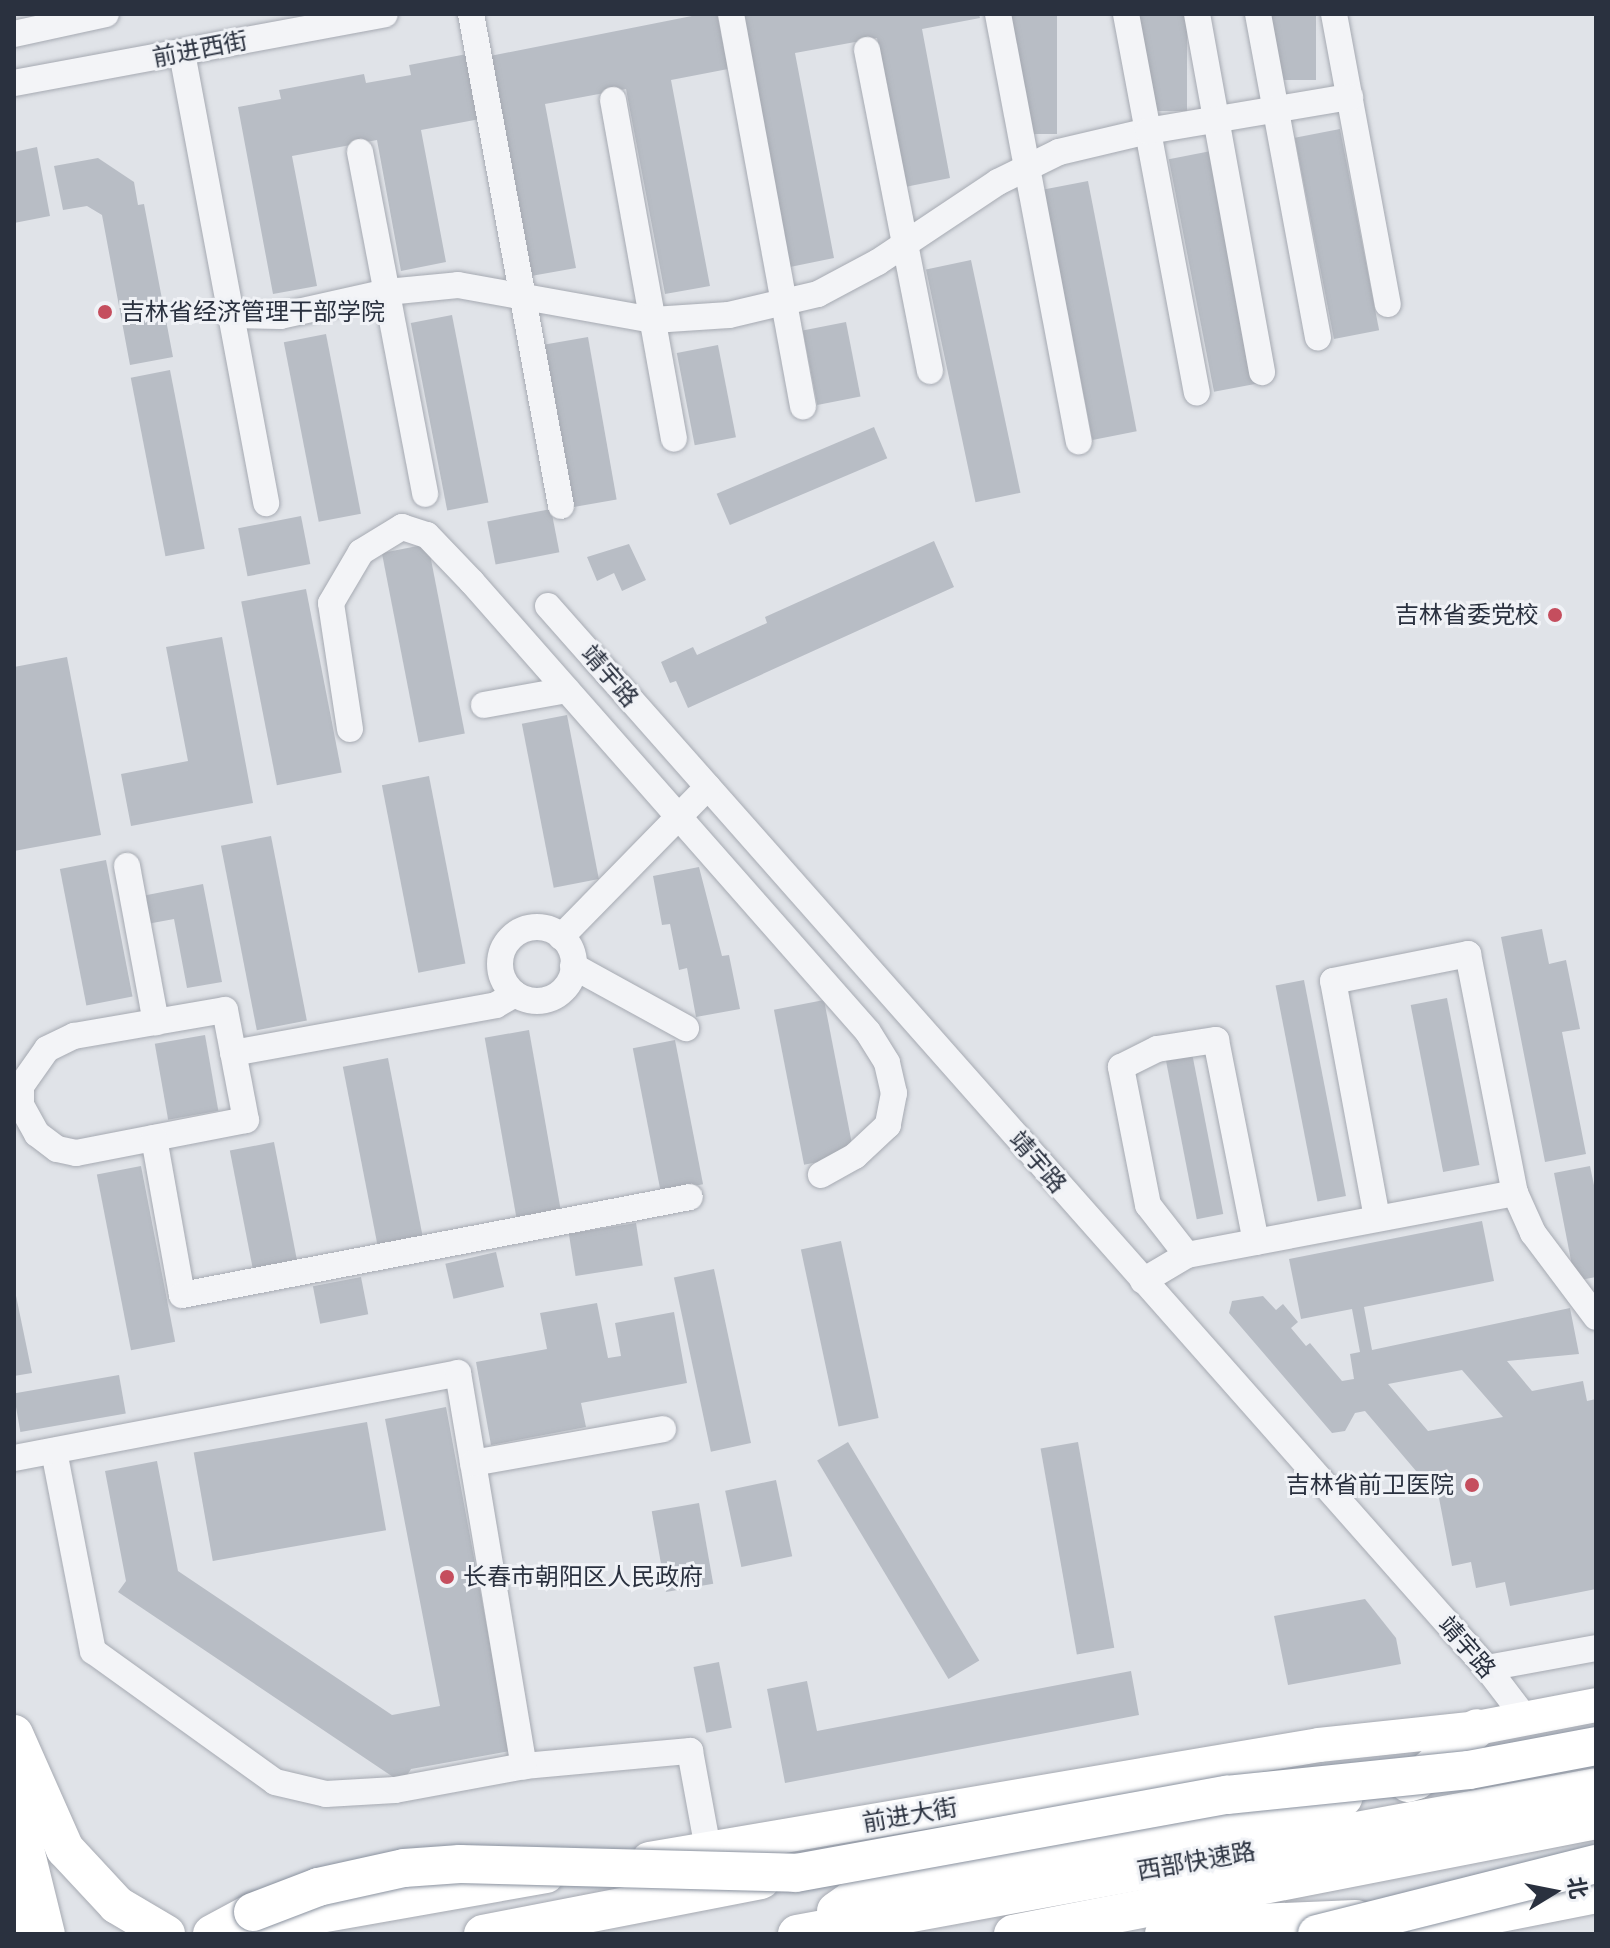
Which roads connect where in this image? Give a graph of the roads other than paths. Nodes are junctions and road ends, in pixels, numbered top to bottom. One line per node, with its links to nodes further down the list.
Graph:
1 (106, 14): 10 (street)
2 (385, 14): 12 (street, 前进西街)
3 (471, 14): 23 (street)
4 (731, 14): 24 (street)
5 (998, 14): 20 (street)
6 (1126, 14): 18 (street)
7 (1197, 14): 17 (street)
8 (1258, 14): 16 (street)
9 (1334, 14): 14 (street)
10 (14, 34)
11 (867, 50): 21 (street)
12 (182, 53): 13 (street, 前进西街); 26 (street)
13 (14, 83)
14 (1350, 97): 16 (street); 25 (street)
15 (613, 100): 27 (street)
16 (1276, 110): 17 (street); 28 (street)
17 (1216, 120): 18 (street); 30 (street)
18 (1148, 131): 20 (street); 31 (street)
19 (360, 152): 22 (street)
20 (1027, 167): 21 (street); 34 (street)
21 (904, 243): 24 (street); 29 (street)
22 (387, 292): 23 (street); 26 (street); 35 (street)
23 (523, 296): 27 (street); 37 (street)
24 (784, 302): 27 (street); 32 (street)
25 (1388, 304)
26 (231, 315): 36 (street)
27 (653, 320): 33 (street)
28 (1318, 337)
29 (930, 371)
30 (1262, 372)
31 (1197, 392)
32 (803, 406)
33 (674, 439)
34 (1079, 441)
35 (425, 494)
36 (266, 503)
37 (561, 506)
38 (548, 606): 42 (street, 靖宇路)
39 (567, 690): 40 (street); 41 (street); 43 (street)
40 (484, 705)
41 (350, 729)
42 (708, 787): 43 (street); 59 (street, 靖宇路)
43 (677, 817): 45 (street); 53 (street)
44 (127, 866): 48 (street)
45 (561, 937): 46 (street); 47 (street)
46 (573, 966): 47 (street); 49 (street)
47 (515, 994): 50 (street)
48 (156, 1022): 50 (street); 51 (street)
49 (686, 1028)
50 (233, 1053): 52 (street)
51 (18, 1106): 52 (street)
52 (154, 1138): 55 (street)
53 (821, 1175)
54 (1515, 1193): 56 (street); 56 (street); 60 (street)
55 (690, 1197)
56 (1377, 1218): 57 (street)
57 (1256, 1242): 58 (street); 58 (street)
58 (1187, 1255): 59 (street)
59 (1143, 1281): 66 (street, 靖宇路)
60 (1596, 1317)
61 (663, 1429): 64 (street)
62 (54, 1451): 63 (street); 64 (street); 72 (street)
63 (14, 1458)
64 (473, 1463): 72 (street)
65 (1596, 1648): 66 (street)
66 (1487, 1668): 68 (street, 靖宇路)
67 (1596, 1705): 68 (main road, 前进大街)
68 (1526, 1719): 69 (main road, 前进大街)
69 (1477, 1728): 76 (main road, 前进大街); 84 (highway)
70 (14, 1734): 86 (highway)
71 (1596, 1746): 78 (highway, bridge)
72 (524, 1766): 76 (street)
73 (1596, 1787): 81 (highway, 西部快速路)
74 (14, 1796): 83 (main road)
75 (1596, 1820): 81 (highway, 西部快速路)
76 (708, 1849): 88 (main road, 前进大街)
77 (1596, 1864): 91 (highway, bridge)
78 (796, 1873): 87 (highway, bridge); 89 (highway, bridge)
79 (14, 1883): 83 (highway)
80 (1596, 1896): 82 (main road)
81 (1161, 1902): 82 (highway); 84 (highway, 西部快速路); 90 (highway, 西部快速路)
82 (1484, 1914): 92 (main road)
83 (39, 1930): 85 (main road)
84 (801, 1933)
85 (77, 1934)
86 (166, 1934)
87 (212, 1934)
88 (225, 1934)
89 (483, 1934)
90 (1013, 1934)
91 (1317, 1934)
92 (1430, 1934)

